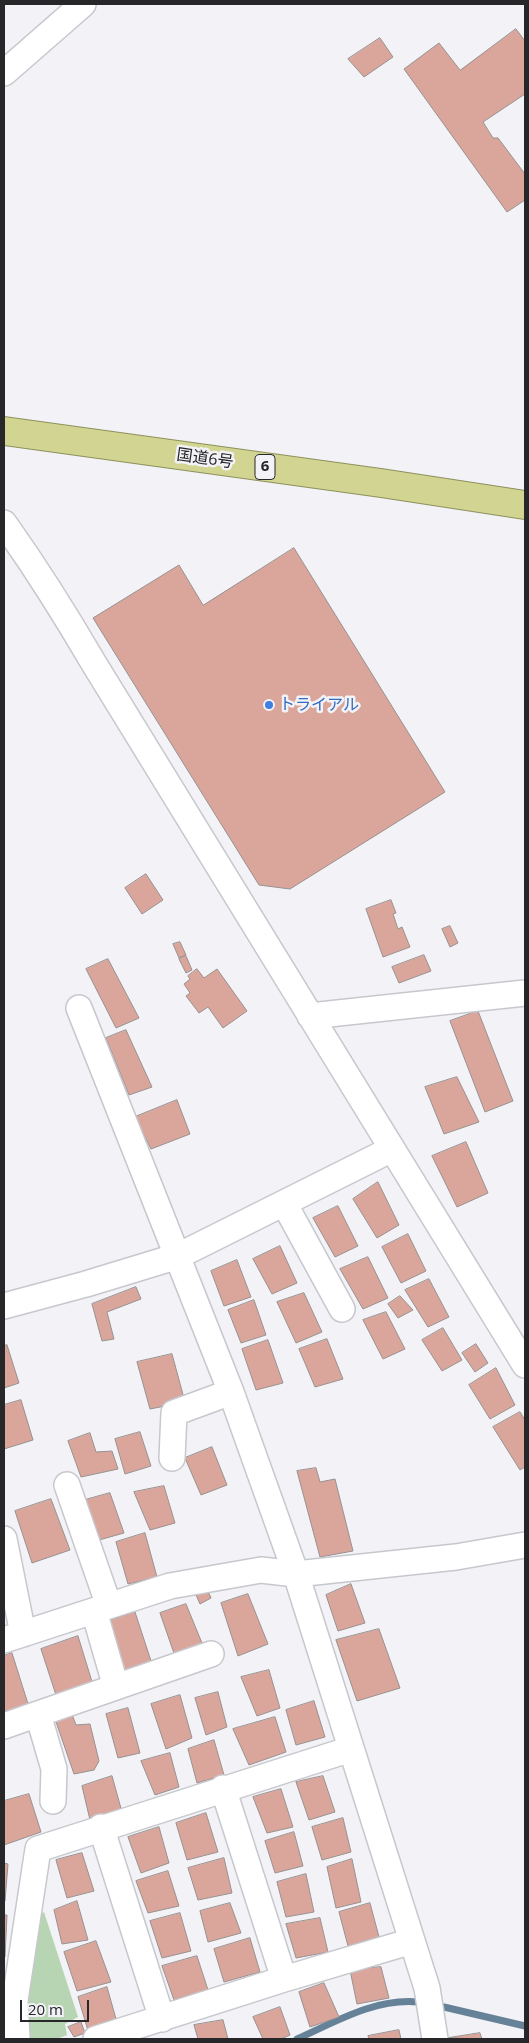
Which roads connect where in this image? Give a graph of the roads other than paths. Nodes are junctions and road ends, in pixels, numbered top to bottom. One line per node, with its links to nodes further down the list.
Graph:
1 (83, 4): 2 (street)
2 (4, 73)
3 (4, 431): 4 (highway, 国道6号 / 6)
4 (525, 505)
5 (4, 523): 8 (street)
6 (525, 992): 8 (street)
7 (79, 1008): 11 (street)
8 (310, 1016): 9 (street)
9 (392, 1149): 10 (street); 14 (street)
10 (284, 1203): 11 (street); 13 (street)
11 (178, 1256): 12 (street); 15 (street)
12 (4, 1306)
13 (342, 1309)
14 (525, 1365)
15 (231, 1392): 16 (street); 20 (street)
16 (172, 1458)
17 (67, 1485): 21 (street)
18 (4, 1539): 22 (street)
19 (525, 1545): 20 (street)
20 (296, 1574): 21 (street); 27 (street)
21 (101, 1608): 22 (street); 24 (street)
22 (13, 1637)
23 (211, 1654): 24 (street)
24 (116, 1687): 25 (street)
25 (38, 1714): 26 (street); 29 (street)
26 (4, 1726)
27 (351, 1749): 28 (street); 31 (street)
28 (223, 1788): 30 (street); 32 (street)
29 (54, 1801)
30 (101, 1828): 33 (street); 34 (street)
31 (412, 1941): 32 (street); 36 (street)
32 (284, 1979): 33 (street)
33 (162, 2019): 35 (street)
34 (17, 2039)
35 (96, 2039)
36 (435, 2039)

